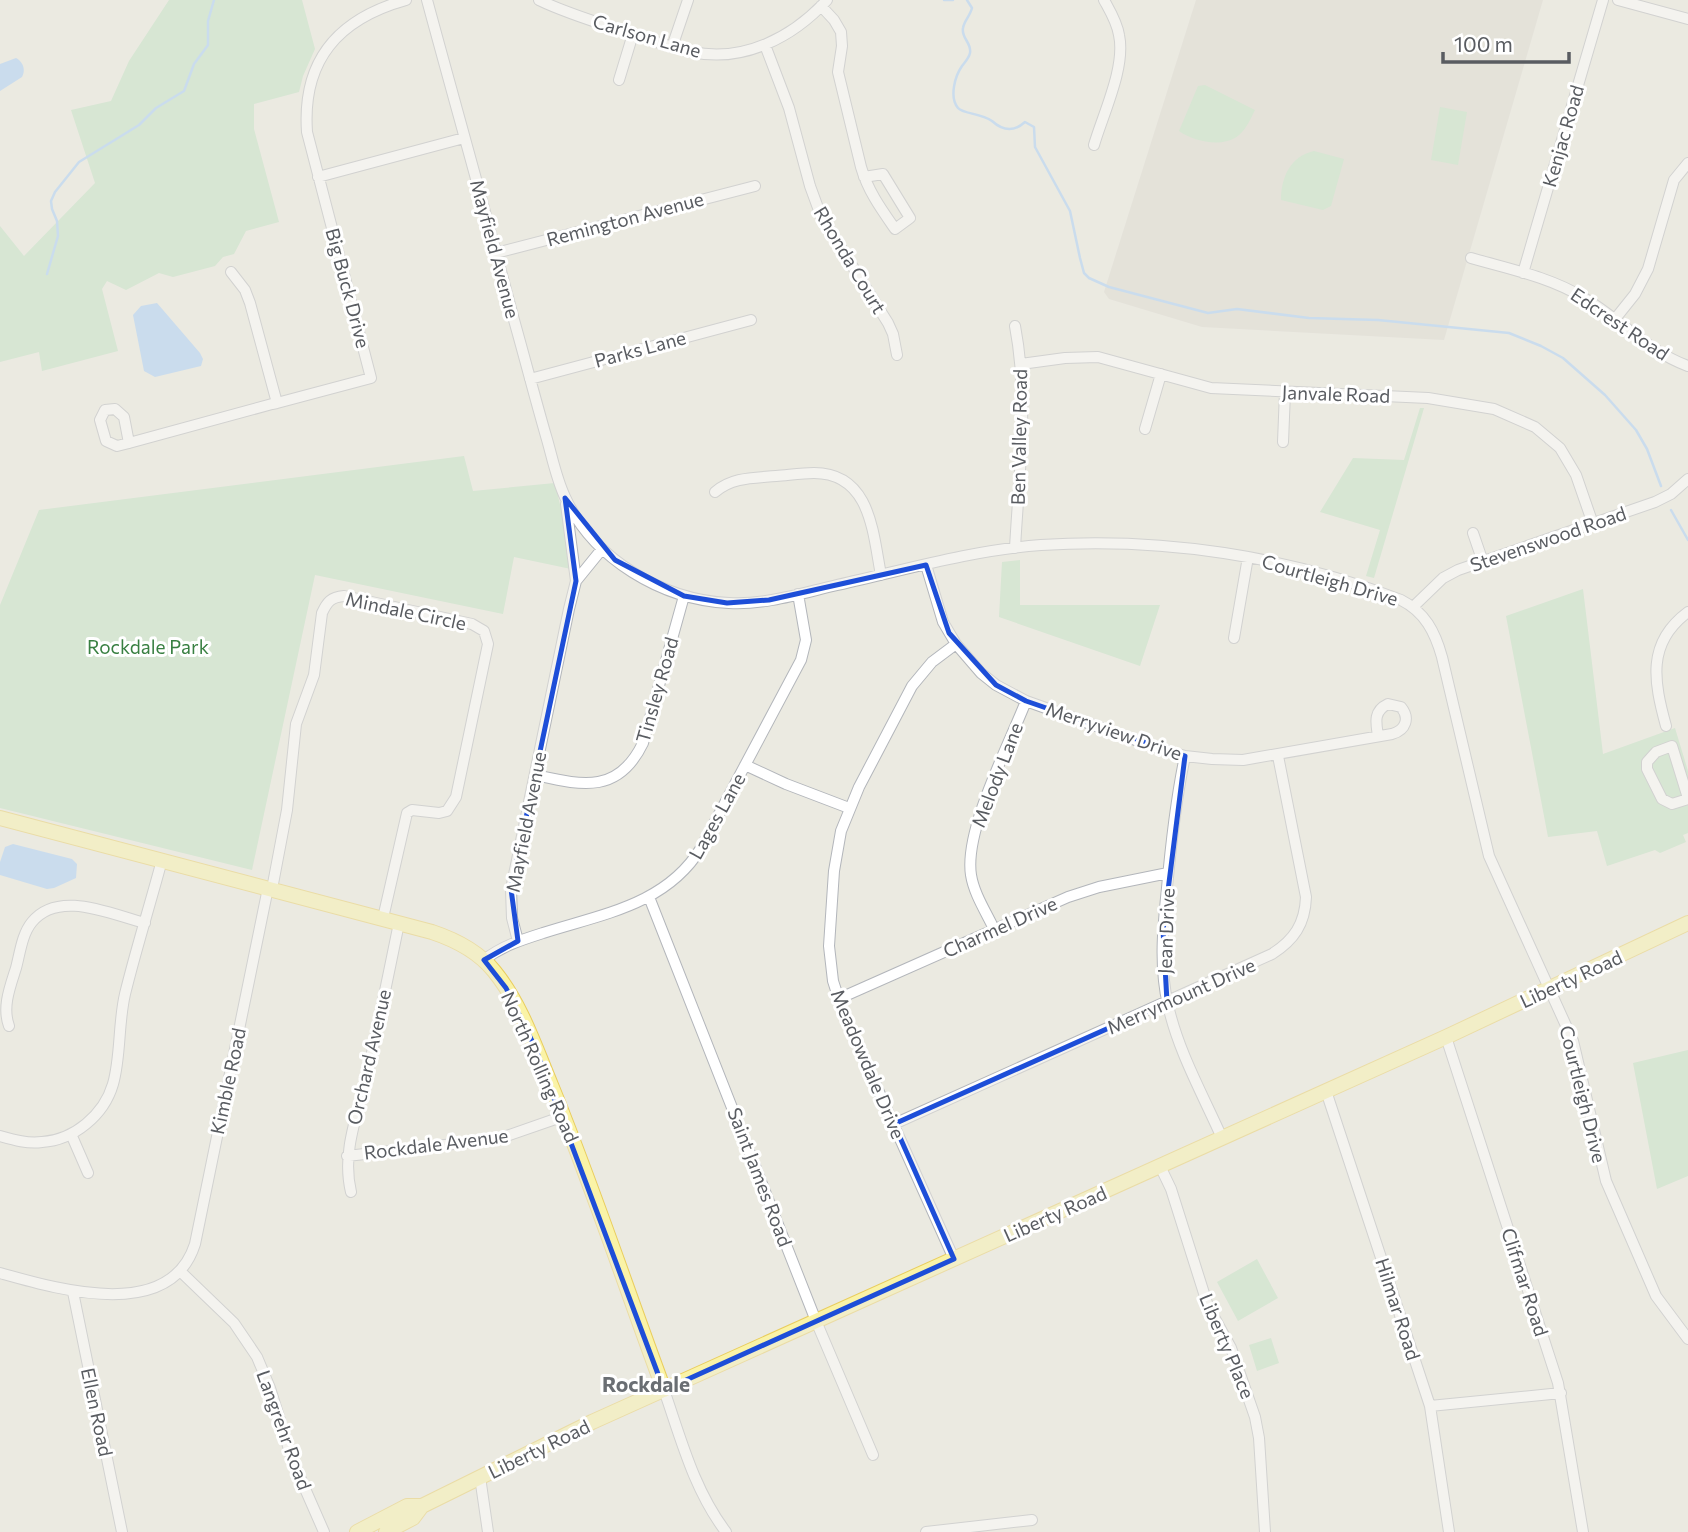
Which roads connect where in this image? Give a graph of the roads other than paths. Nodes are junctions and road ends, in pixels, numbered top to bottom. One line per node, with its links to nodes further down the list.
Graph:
1 (406, 0): 17 (street, Big Buck Drive)
2 (427, 0): 14 (street, Mayfield Avenue)
3 (538, 0): 10 (street, Carlson Lane)
4 (688, 0): 12 (street)
5 (1104, 0): 15 (street)
6 (1602, 0): 23 (street, Kenjac Road)
7 (1618, 0): 9 (street)
8 (824, 3): 11 (street, Carlson Lane); 18 (street)
9 (1688, 19)
10 (633, 34): 12 (street, Carlson Lane); 13 (street)
11 (765, 45): 12 (street, Carlson Lane); 27 (street, Rhonda Court)
12 (672, 47)
13 (619, 80)
14 (464, 138): 17 (street); 20 (street, Mayfield Avenue)
15 (1094, 145)
16 (1688, 163): 25 (street)
17 (318, 177): 33 (street, Big Buck Drive)
18 (864, 177): 18 (street)
19 (755, 186): 20 (street, Remington Avenue)
20 (496, 253): 31 (street, Mayfield Avenue)
21 (1471, 258): 23 (street, Edcrest Road)
22 (231, 272): 33 (street)
23 (1523, 273): 25 (street, Edcrest Road)
24 (751, 320): 31 (street, Parks Lane)
25 (1615, 320): 29 (street, Edcrest Road)
26 (1015, 326): 28 (street, Ben Valley Road)
27 (897, 355)
28 (1021, 363): 30 (street, Janvale Road); 42 (street, Ben Valley Road)
29 (1688, 366)
30 (1161, 374): 32 (street, Janvale Road); 34 (street)
31 (530, 379): 39 (street, Mayfield Avenue)
32 (1285, 392): 35 (street); 40 (street, Janvale Road)
33 (277, 403): 36 (street, Big Buck Drive)
34 (1145, 429)
35 (1283, 442)
36 (129, 443)
37 (1688, 479): 40 (street, Stevenswood Road)
38 (715, 492): 47 (street)
39 (565, 498): 43 (street, Mayfield Avenue); 48 (street, Mayfield Avenue)
40 (1593, 524): 45 (street, Stevenswood Road)
41 (1473, 533): 45 (street)
42 (1015, 548): 44 (street, Courtleigh Drive); 46 (street, Courtleigh Drive)
43 (602, 549): 48 (street, Mayfield Avenue); 50 (street, Courtleigh Drive)
44 (1248, 557): 51 (street, Courtleigh Drive); 53 (street)
45 (1483, 562): 51 (street, Stevenswood Road)
46 (926, 565): 47 (street, Courtleigh Drive); 54 (street, Merryview Drive)
47 (881, 575): 49 (street, Courtleigh Drive)
48 (576, 581): 61 (street, Mayfield Avenue)
49 (798, 594): 50 (street, Courtleigh Drive); 60 (street, Lages Lane)
50 (684, 596): 61 (street, Tinsley Road)
51 (1413, 607): 76 (street, Courtleigh Drive)
52 (1688, 612): 56 (street)
53 (1234, 638)
54 (956, 644): 55 (street, Merryview Drive); 63 (street, Meadowdale Drive)
55 (1026, 701): 58 (street, Merryview Drive); 73 (street, Melody Lane)
56 (1666, 726)
57 (1378, 736): 59 (street, Merryview Drive)
58 (1185, 756): 59 (street, Merryview Drive); 66 (street, Jean Drive)
59 (1278, 756): 78 (street, Merrymount Drive)
60 (746, 765): 63 (street); 68 (street, Lages Lane)
61 (535, 775): 74 (street, Mayfield Avenue)
62 (1688, 799): 62 (street)
63 (849, 808): 77 (street, Meadowdale Drive)
64 (0, 818): 65 (main road, North Rolling Road)
65 (162, 860): 67 (main road, North Rolling Road); 70 (street)
66 (1168, 873): 73 (street, Charmel Drive); 78 (street, Jean Drive)
67 (270, 888): 69 (main road, North Rolling Road); 69 (street, Mindale Circle); 92 (street, Kimble Road)
68 (649, 897): 74 (street, Lages Lane); 95 (street, Saint James Road)
69 (383, 918): 71 (main road, North Rolling Road)
70 (145, 923): 79 (street); 84 (street)
71 (399, 923): 75 (main road, North Rolling Road); 87 (street, Orchard Avenue)
72 (1688, 923): 76 (main road, Liberty Road)
73 (994, 929): 77 (street, Charmel Drive)
74 (518, 941): 75 (street, Lages Lane)
75 (484, 960): 82 (main road, North Rolling Road)
76 (1550, 988): 80 (main road, Liberty Road); 96 (street, Courtleigh Drive)
77 (838, 999): 83 (street, Meadowdale Drive)
78 (1167, 1002): 83 (street, Merrymount Drive); 86 (street, Jean Drive)
79 (9, 1026)
80 (1446, 1037): 81 (main road, Liberty Road); 98 (street, Clifmar Road)
81 (1326, 1091): 86 (main road, Liberty Road); 99 (street, Hilmar Road)
82 (564, 1116): 87 (street, Rockdale Avenue); 97 (main road, North Rolling Road)
83 (894, 1124): 91 (street, Meadowdale Drive)
84 (71, 1134): 85 (street); 89 (street)
85 (0, 1136)
86 (1223, 1138): 88 (main road, Liberty Road)
87 (347, 1156): 90 (street, Orchard Avenue)
88 (1160, 1166): 91 (main road, Liberty Road); 111 (street, Liberty Place)
89 (89, 1173)
90 (351, 1192)
91 (954, 1259): 95 (main road, Liberty Road)
92 (181, 1272): 94 (street); 105 (street, Langrehr Road)
93 (0, 1273): 94 (street)
94 (73, 1292): 104 (street, Ellen Road)
95 (817, 1321): 97 (main road, Liberty Road); 100 (street, Saint James Road)
96 (1688, 1339)
97 (664, 1390): 101 (main road, Liberty Road); 109 (street, North Rolling Road)
98 (1561, 1393): 99 (street); 113 (street, Clifmar Road)
99 (1430, 1406): 112 (street, Hilmar Road)
100 (873, 1455)
101 (480, 1477): 102 (main road, Liberty Road); 108 (street)
102 (422, 1506): 106 (main road, Liberty Road); 107 (main road, Liberty Road)
103 (1032, 1520): 110 (street)
104 (122, 1532)
105 (324, 1532)
106 (357, 1532)
107 (386, 1532)
108 (488, 1532)
109 (726, 1532)
110 (926, 1532)
111 (1265, 1532)
112 (1449, 1532)
113 (1583, 1532)

